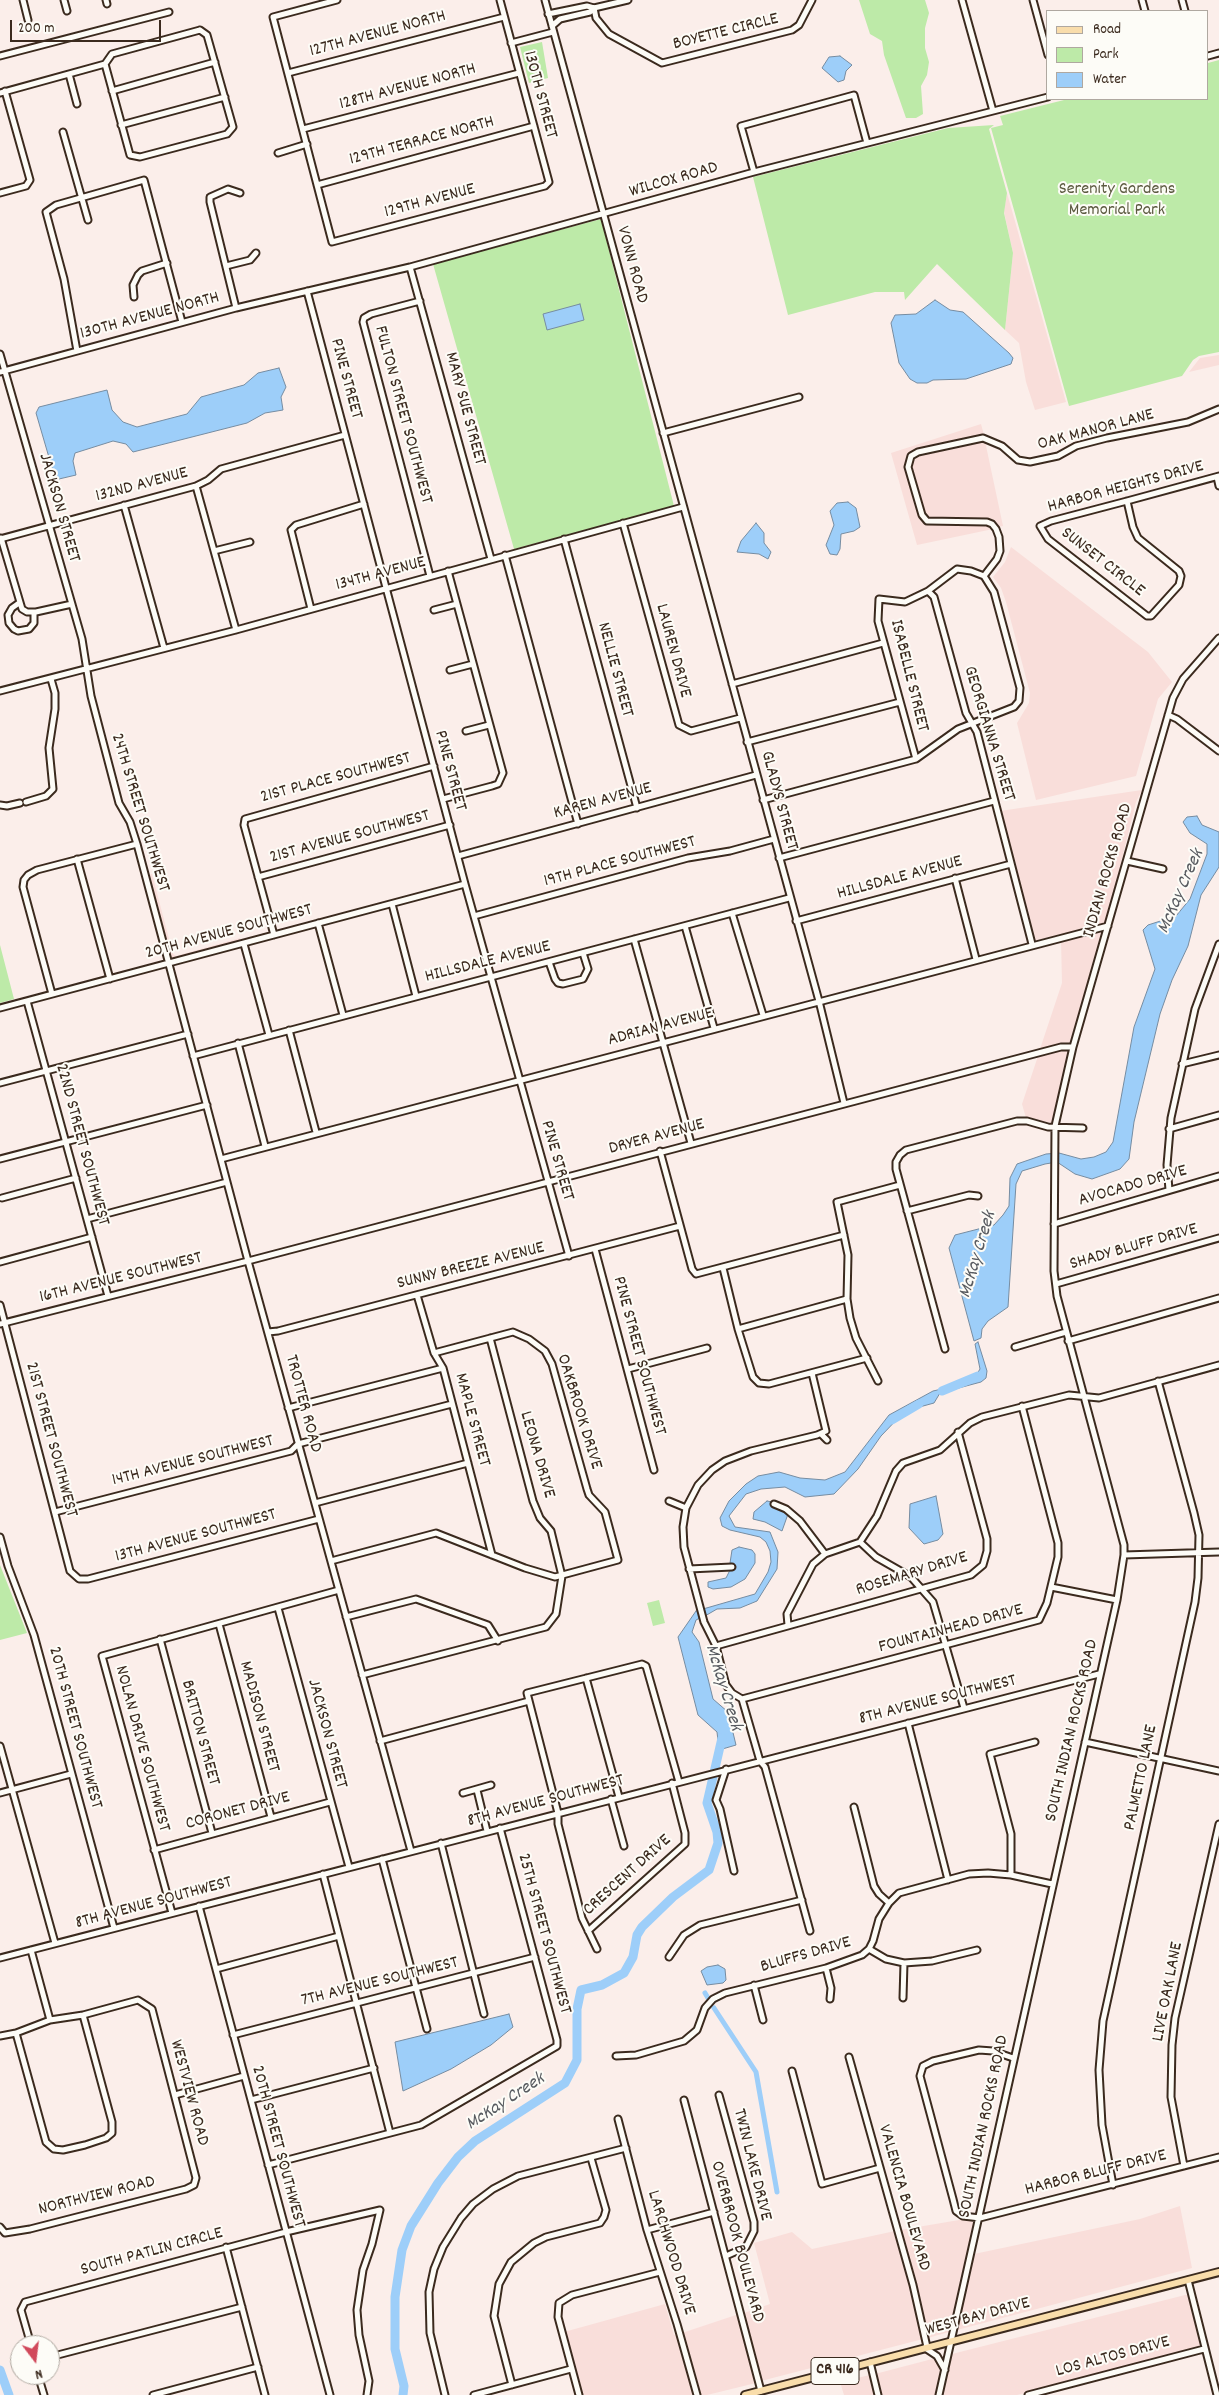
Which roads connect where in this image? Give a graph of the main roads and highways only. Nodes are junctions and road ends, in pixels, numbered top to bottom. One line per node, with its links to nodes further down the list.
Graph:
1 (1219, 2272): 2 (main road, WEST BAY DRIVE / CR 416)
2 (749, 2394)

